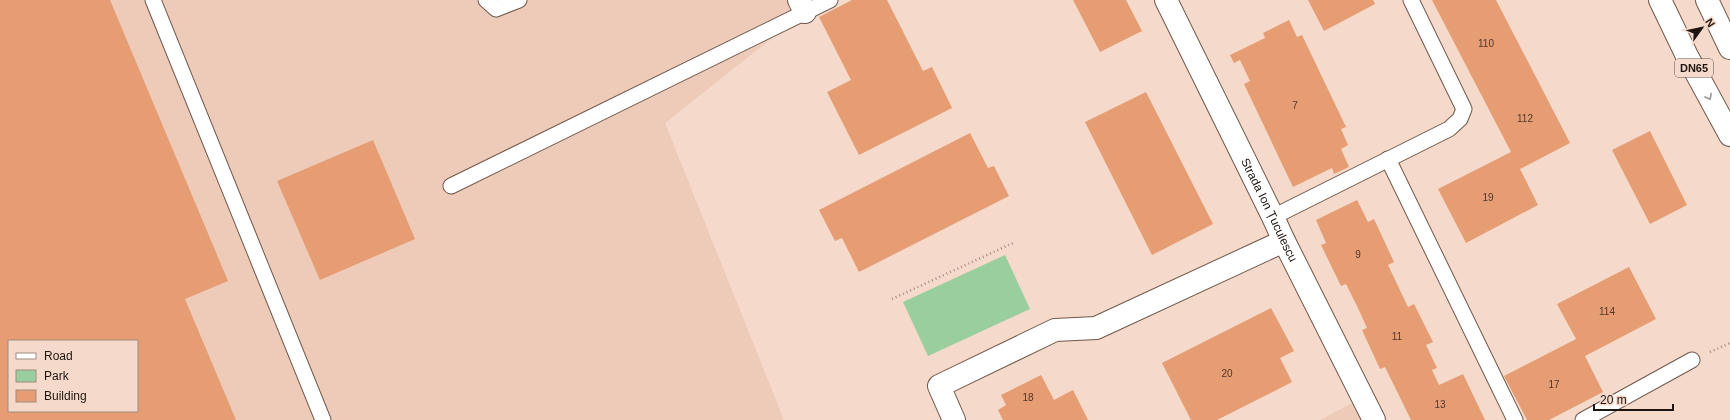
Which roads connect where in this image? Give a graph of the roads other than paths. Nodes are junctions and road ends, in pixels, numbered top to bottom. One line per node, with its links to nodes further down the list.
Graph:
1 (153, 0): 17 (lane)
2 (486, 0): 3 (lane)
3 (520, 0)
4 (830, 0): 9 (lane)
5 (1166, 0): 14 (street, Strada Ion Țuculescu)
6 (1411, 0): 12 (lane)
7 (1660, 0): 11 (street, DN65, one-way to 11)
8 (1707, 0): 10 (street)
9 (802, 6): 13 (lane)
10 (1730, 48)
11 (1728, 124)
12 (1388, 160): 14 (lane); 20 (lane)
13 (451, 186)
14 (1273, 216): 15 (street, Strada Ion Țuculescu)
15 (1284, 241): 18 (street); 19 (street, Strada Ion Țuculescu)
16 (1692, 360): 21 (lane)
17 (323, 420)
18 (954, 420)
19 (1374, 420)
20 (1515, 420)
21 (1582, 420)

